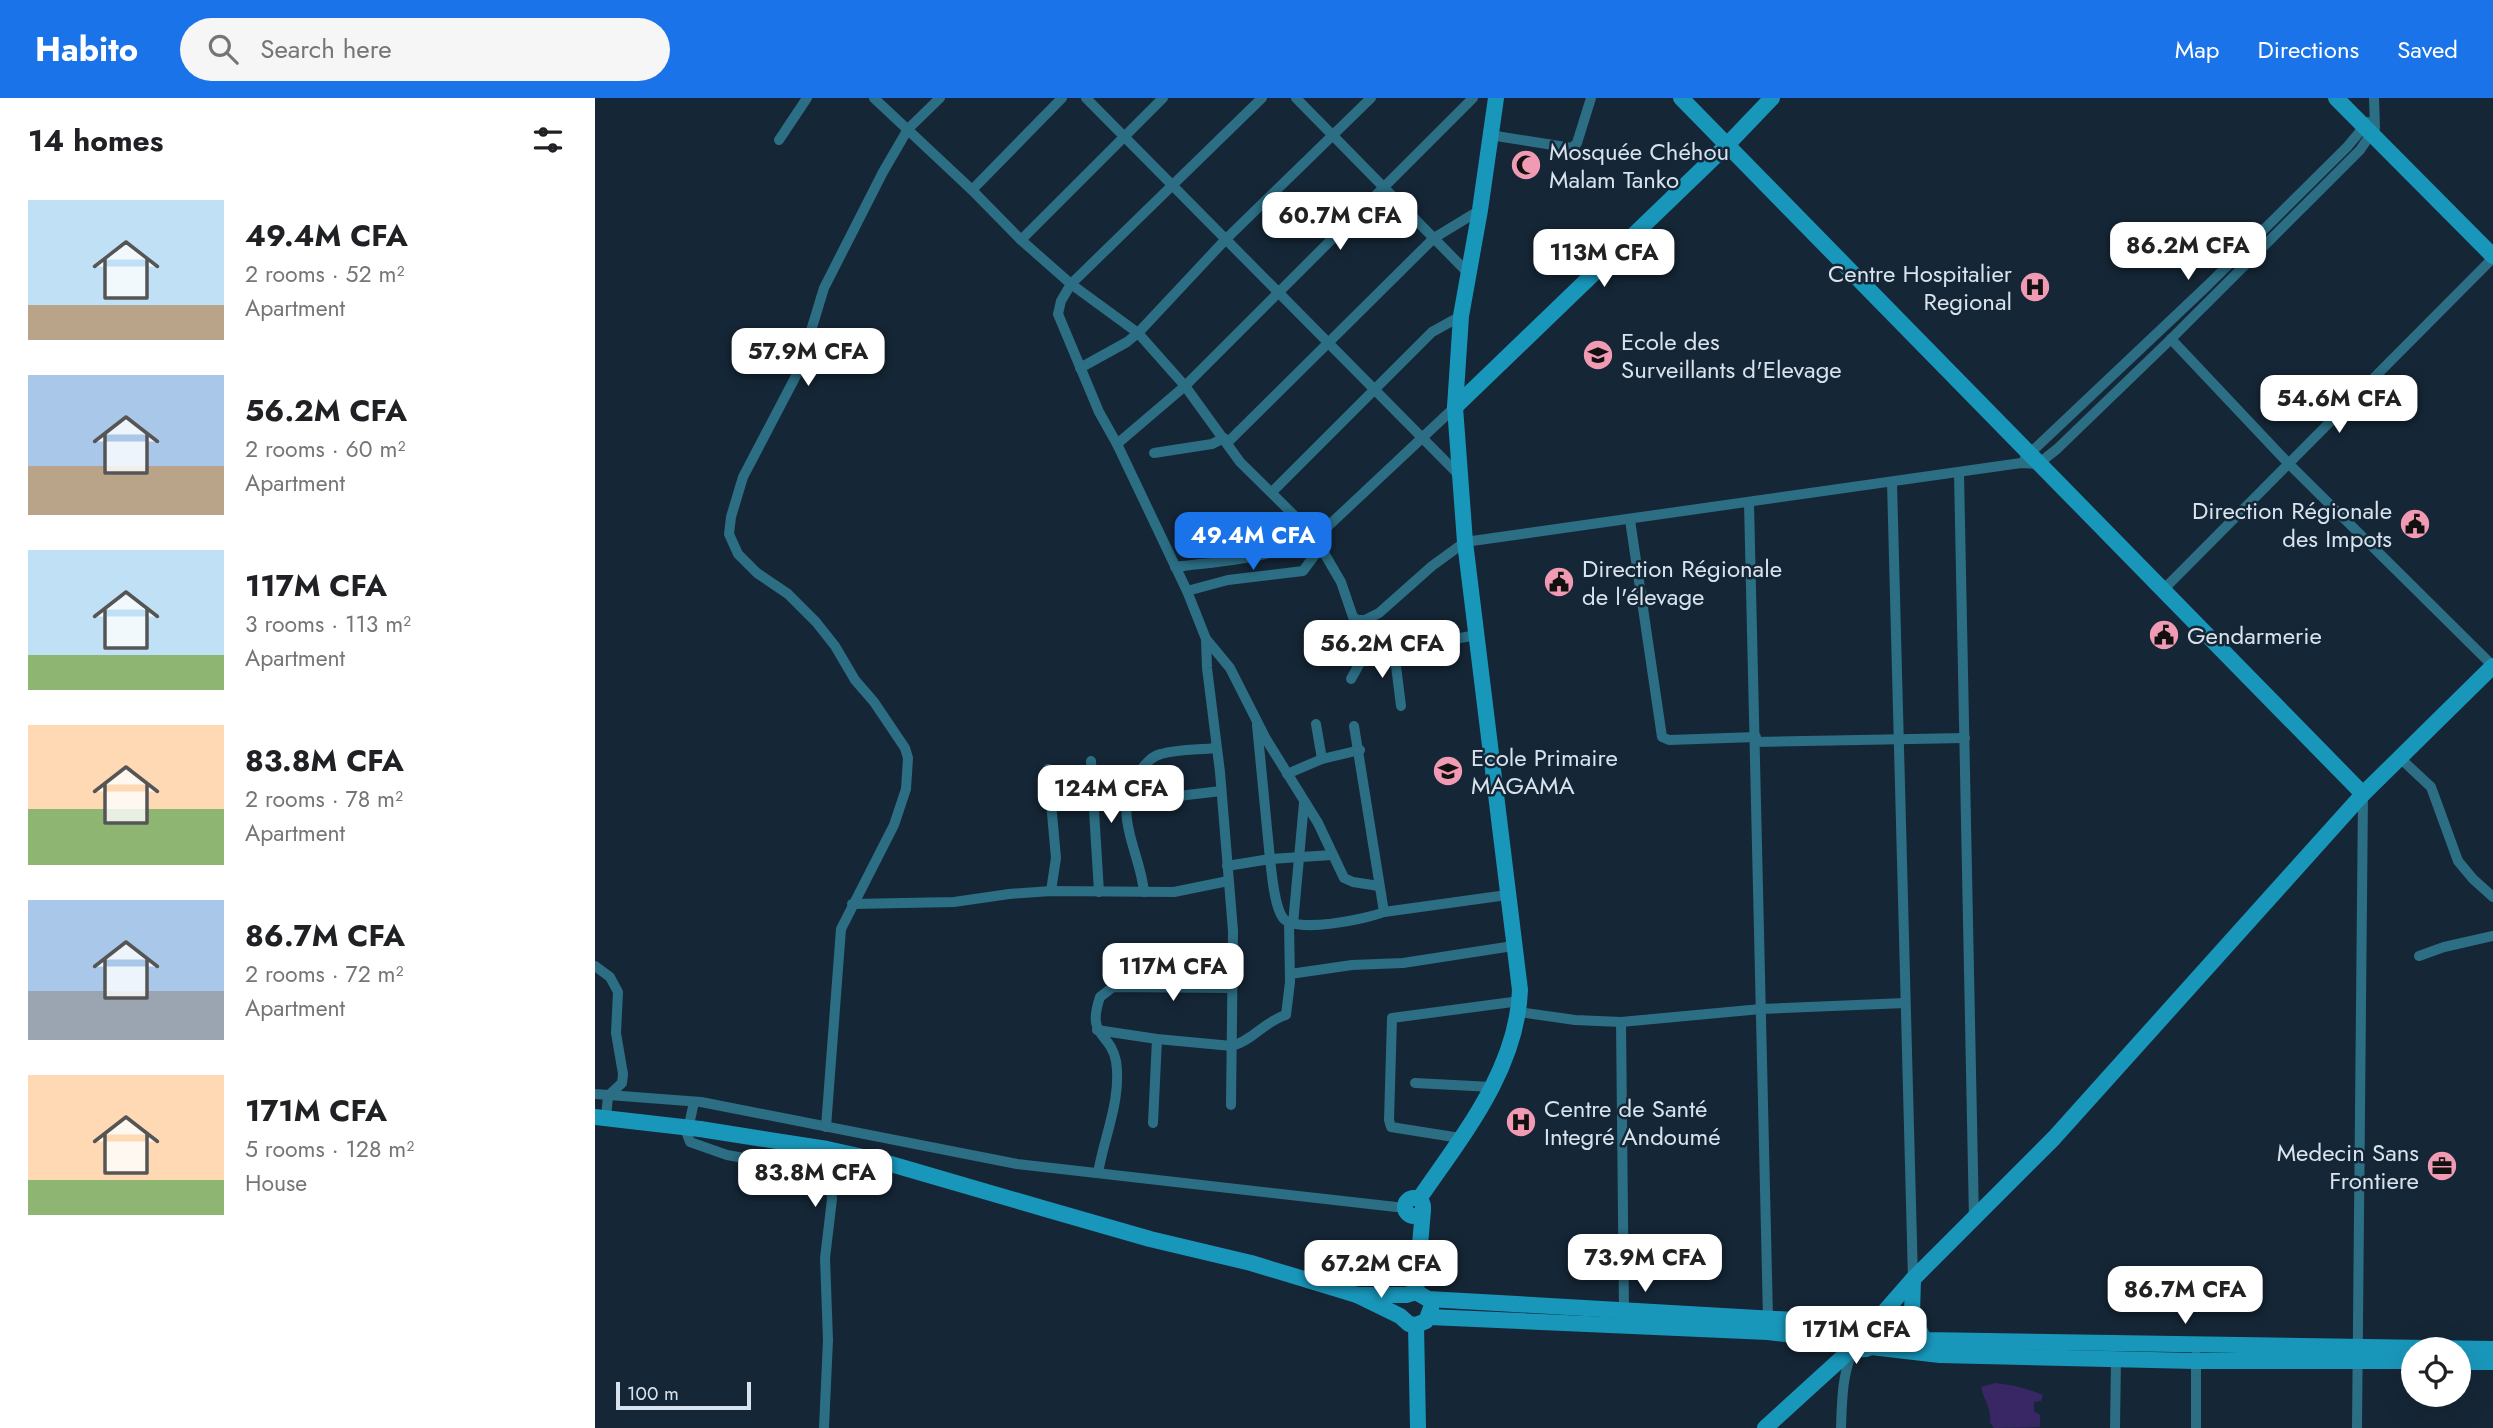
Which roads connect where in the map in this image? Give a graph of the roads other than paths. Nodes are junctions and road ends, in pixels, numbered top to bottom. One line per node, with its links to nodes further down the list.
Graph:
1 (807, 98): 22 (street)
2 (874, 98): 18 (street)
3 (940, 98): 18 (street)
4 (1062, 98): 26 (street)
5 (1086, 98): 21 (street)
6 (1163, 98): 21 (street)
7 (1262, 98): 24 (street)
8 (1296, 98): 19 (street)
9 (1371, 98): 19 (street)
10 (1473, 98): 25 (street)
11 (1496, 98): 20 (street)
12 (1591, 98): 20 (street)
13 (1681, 98): 23 (street)
14 (1772, 98): 23 (street)
15 (2336, 98): 17 (street)
16 (2374, 98): 17 (street)
17 (2370, 126): 27 (street); 28 (street); 33 (street)
18 (908, 129): 26 (street); 98 (street)
19 (1333, 135): 25 (street); 31 (street)
20 (1490, 135): 29 (street)
21 (1122, 137): 24 (street); 32 (street)
22 (779, 140)
23 (1727, 145): 44 (street); 49 (street)
24 (1172, 185): 31 (street); 35 (street)
25 (1384, 187): 30 (street); 36 (street)
26 (972, 190): 32 (street)
27 (2301, 192): 28 (street); 49 (street)
28 (2309, 202): 39 (street)
29 (1480, 210): 30 (street); 34 (street)
30 (1434, 238): 34 (street); 40 (street)
31 (1226, 239): 36 (street); 38 (street)
32 (1020, 240): 35 (street)
33 (2493, 257): 50 (street)
34 (1468, 273): 37 (street)
35 (1071, 284): 38 (street); 41 (street)
36 (1278, 292): 40 (street); 42 (street)
37 (1461, 316): 43 (street); 44 (street)
38 (1138, 333): 41 (street); 42 (street)
39 (2171, 340): 49 (street); 50 (street)
40 (1328, 343): 43 (street); 46 (street)
41 (1080, 368): 47 (street)
42 (1185, 386): 46 (street); 47 (street)
43 (1373, 389): 45 (street); 54 (street)
44 (1455, 407): 45 (street); 52 (street)
45 (1422, 438): 52 (street); 57 (street)
46 (1226, 440): 48 (street); 54 (street)
47 (1118, 444): 61 (street)
48 (1154, 453)
49 (2029, 460): 51 (street); 62 (street)
50 (2288, 463): 62 (street); 67 (street)
51 (1959, 473): 53 (street); 73 (street)
52 (1459, 475): 59 (street)
53 (1892, 482): 55 (street); 75 (street)
54 (1273, 494): 58 (street)
55 (1749, 503): 56 (street); 74 (street)
56 (1630, 520): 59 (street); 74 (street)
57 (1325, 529): 58 (street); 60 (street)
58 (1310, 531): 61 (street)
59 (1465, 542): 60 (street); 64 (street)
60 (1320, 546): 63 (street)
61 (1175, 567): 63 (street)
62 (2163, 590): 84 (street)
63 (1187, 591): 65 (street)
64 (1476, 635): 66 (street); 96 (street)
65 (1206, 639): 70 (street); 76 (street)
66 (1394, 650): 68 (street); 69 (street)
67 (2493, 666): 78 (street)
68 (1350, 679)
69 (1401, 706)
70 (1257, 721): 82 (street); 89 (street)
71 (1316, 724): 79 (street)
72 (1354, 726): 77 (street)
73 (1965, 738): 75 (street); 126 (street)
74 (1756, 739): 75 (street); 109 (street)
75 (1900, 739): 107 (street)
76 (1216, 748): 83 (street); 85 (street)
77 (1360, 750): 79 (street); 92 (street)
78 (2400, 758): 84 (street); 97 (street)
79 (1322, 759): 82 (street)
80 (1091, 761): 94 (street)
81 (1048, 769): 93 (street)
82 (1287, 774): 86 (street)
83 (1221, 791): 85 (street); 90 (street)
84 (2363, 794): 126 (street); 139 (street)
85 (1127, 802): 95 (street)
86 (1304, 803): 87 (street); 88 (street)
87 (1332, 855): 88 (street); 92 (street)
88 (1299, 857): 89 (street); 100 (street)
89 (1270, 859): 90 (street); 100 (street)
90 (1227, 866): 91 (street)
91 (1228, 881): 95 (street); 106 (street)
92 (1379, 886): 99 (street)
93 (1051, 891): 94 (street); 98 (street)
94 (1099, 892): 95 (street)
95 (1144, 892)
96 (1507, 895): 99 (street); 102 (street)
97 (2493, 899)
98 (852, 904): 122 (street)
99 (1384, 912): 100 (street)
100 (1291, 923): 105 (street)
101 (2493, 936): 103 (street)
102 (1513, 946): 105 (street); 108 (street)
103 (2420, 956)
104 (595, 966): 117 (street)
105 (1290, 974): 113 (street)
106 (1232, 988): 111 (street); 113 (street)
107 (1905, 1003): 109 (street); 127 (street)
108 (1519, 1007): 110 (street); 115 (street); 123 (street)
109 (1761, 1009): 110 (street); 132 (street)
110 (1621, 1022): 130 (street)
111 (1097, 1030): 112 (street); 124 (street)
112 (1157, 1039): 113 (street); 121 (street)
113 (1232, 1046): 119 (street)
114 (1415, 1083): 115 (street)
115 (1492, 1087): 123 (street)
116 (595, 1094): 117 (street)
117 (608, 1096): 118 (street); 120 (street)
118 (694, 1102): 122 (street); 145 (street)
119 (1231, 1105)
120 (601, 1118): 128 (street, bridge)
121 (1153, 1123)
122 (826, 1127): 124 (street)
123 (1460, 1138): 125 (street)
124 (1098, 1173): 125 (street)
125 (1414, 1208): 129 (street)
126 (1974, 1220): 127 (street)
127 (1913, 1279): 134 (street); 135 (street)
128 (1357, 1295): 129 (street); 131 (street)
129 (1417, 1295): 130 (street); 131 (street); 133 (street)
130 (1624, 1312): 132 (street)
131 (1400, 1316): 133 (street)
132 (1768, 1318): 134 (street)
133 (1422, 1321): 136 (street); 146 (street)
134 (1868, 1327): 135 (street); 136 (street); 136 (street)
135 (1924, 1340): 138 (street)
136 (1859, 1345): 140 (street); 144 (street); 147 (street)
137 (2493, 1349): 139 (street)
138 (2196, 1353): 139 (street); 140 (street); 149 (street)
139 (2358, 1354): 141 (street); 150 (street)
140 (2116, 1359): 148 (street)
141 (2401, 1360)
142 (2471, 1362): 143 (street)
143 (2493, 1362)
144 (1767, 1427)
145 (824, 1428)
146 (1417, 1428)
147 (1842, 1428)
148 (2115, 1428)
149 (2196, 1428)
150 (2357, 1428)

